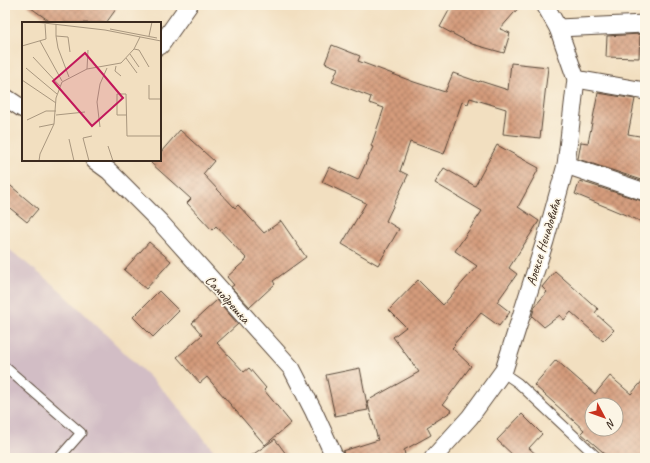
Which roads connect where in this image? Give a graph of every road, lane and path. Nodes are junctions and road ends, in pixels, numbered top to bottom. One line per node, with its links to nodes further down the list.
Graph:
1 (189, 5): 5 (street)
2 (545, 5): 4 (street, Алексе Ненадовића)
3 (645, 24): 4 (street)
4 (558, 28): 6 (street, Алексе Ненадовића)
5 (161, 45)
6 (576, 79): 7 (street); 11 (street, Алексе Ненадовића)
7 (645, 91)
8 (5, 97): 9 (street)
9 (22, 107)
10 (95, 161): 16 (street, Самодрешка)
11 (566, 165): 12 (street); 14 (street, Алексе Ненадовића)
12 (645, 192)
13 (5, 367): 15 (lane)
14 (502, 372): 17 (street, Алексе Ненадовића); 18 (lane)
15 (59, 458)
16 (335, 458)
17 (433, 458)
18 (598, 458)

